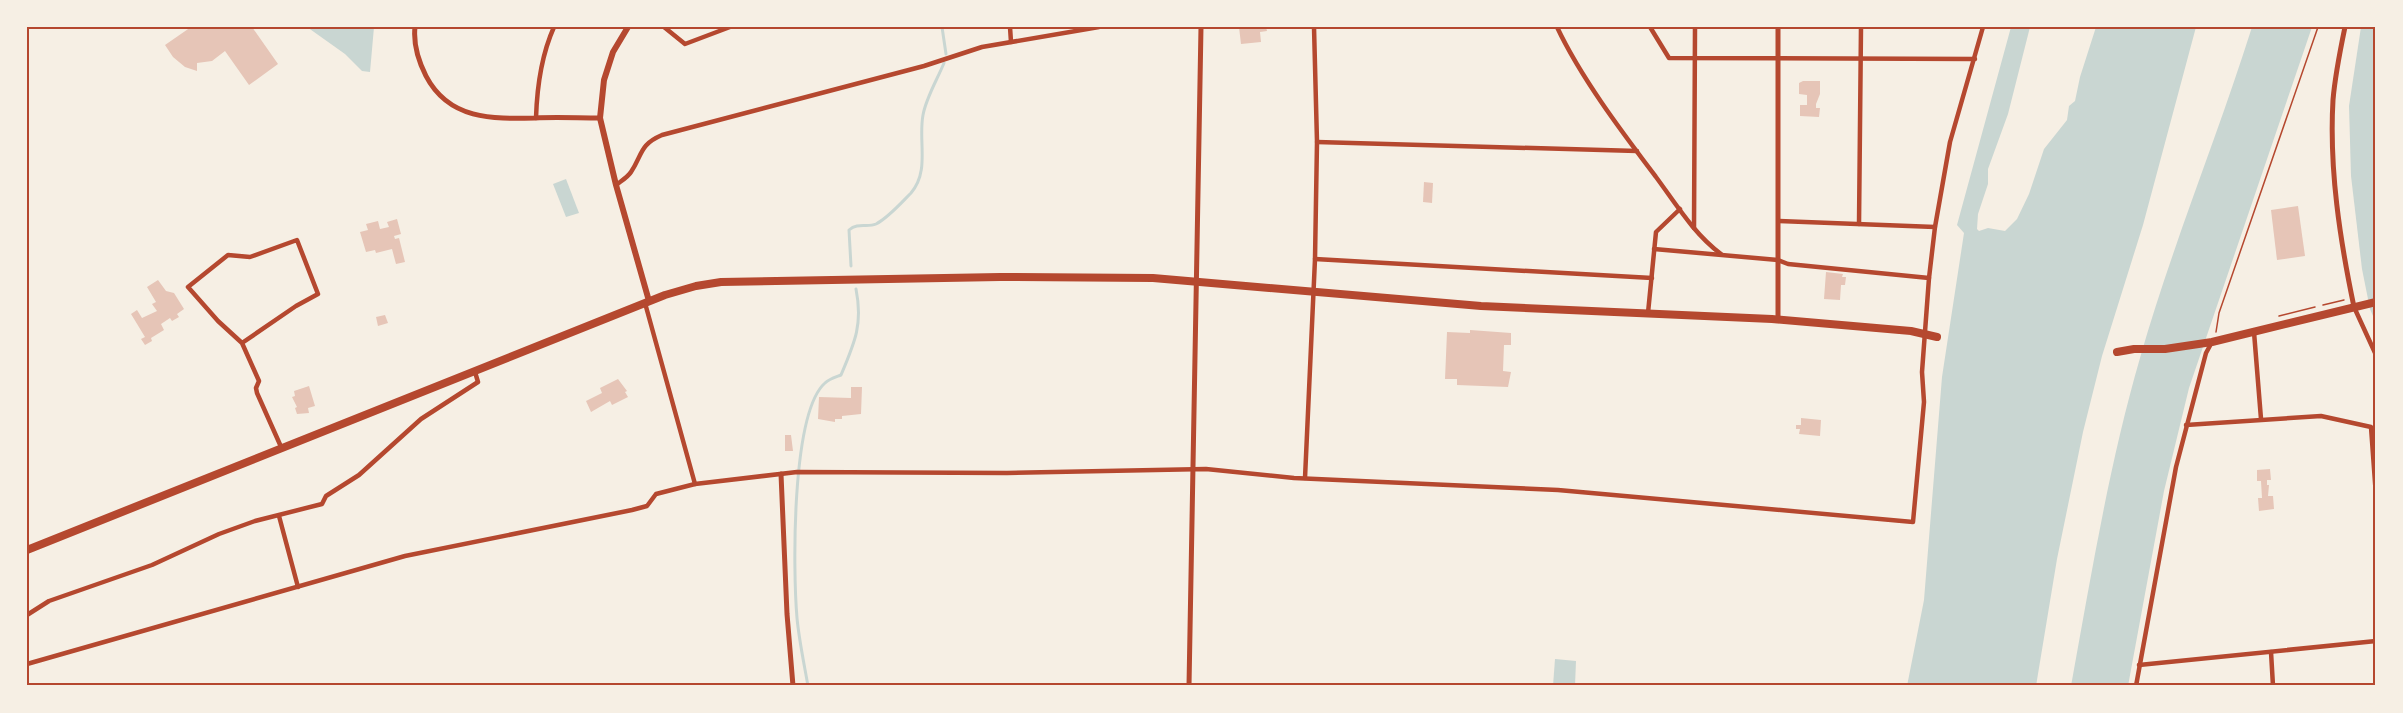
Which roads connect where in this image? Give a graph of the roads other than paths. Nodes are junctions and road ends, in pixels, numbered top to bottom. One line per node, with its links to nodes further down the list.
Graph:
1 (415, 27): 22 (street)
2 (554, 27): 22 (street)
3 (628, 27): 23 (main road)
4 (664, 27): 5 (street)
5 (730, 27)
6 (1010, 27): 17 (street)
7 (1099, 27): 17 (street)
8 (1201, 27): 38 (street)
9 (1314, 27): 24 (street)
10 (1557, 27): 25 (street)
11 (1650, 27): 18 (street)
12 (1695, 27): 18 (street)
13 (1778, 27): 19 (street)
14 (1862, 27): 20 (street)
15 (1983, 27): 21 (street)
16 (2344, 27): 42 (street)
17 (1011, 42): 26 (street)
18 (1695, 58): 19 (street); 31 (street)
19 (1778, 58): 20 (street); 28 (street)
20 (1861, 58): 21 (street); 29 (street)
21 (1975, 59): 30 (street)
22 (536, 118): 23 (street)
23 (600, 118): 26 (main road)
24 (1317, 142): 25 (street); 34 (street)
25 (1637, 152): 27 (street)
26 (616, 185): 40 (main road)
27 (1680, 209): 31 (street); 32 (street)
28 (1779, 221): 29 (street); 35 (street)
29 (1859, 224): 30 (street)
30 (1935, 227): 37 (street)
31 (1694, 228): 33 (street)
32 (1654, 249): 33 (street); 36 (street)
33 (1721, 254): 35 (street)
34 (1315, 259): 36 (street); 39 (street)
35 (1778, 260): 37 (street); 44 (street)
36 (1652, 278): 43 (street)
37 (1929, 278): 46 (street)
38 (1195, 280): 39 (highway); 40 (highway); 56 (street)
39 (1314, 290): 43 (highway); 59 (street)
40 (647, 302): 52 (highway); 60 (street)
41 (2376, 302): 42 (highway)
42 (2358, 306): 45 (highway); 51 (street)
43 (1648, 314): 44 (highway)
44 (1778, 320): 46 (highway)
45 (2254, 332): 48 (highway); 53 (street)
46 (1925, 334): 47 (highway); 59 (street)
47 (1937, 336)
48 (2209, 343): 50 (highway); 54 (street)
49 (242, 344): 49 (street); 55 (street)
50 (2117, 352)
51 (2376, 355)
52 (475, 372): 55 (highway); 62 (street)
53 (2261, 419): 54 (street); 58 (street)
54 (2186, 425): 69 (street)
55 (282, 449): 63 (highway)
56 (1192, 469): 57 (street); 59 (street); 71 (street)
57 (781, 474): 60 (street); 70 (street)
58 (2375, 474): 61 (street)
59 (1305, 478)
60 (695, 484): 64 (street)
61 (2376, 496)
62 (279, 516): 64 (street); 65 (street)
63 (27, 550)
64 (298, 587): 68 (street)
65 (27, 615)
66 (2376, 641): 67 (street)
67 (2271, 652): 69 (street); 73 (street)
68 (27, 664)
69 (2139, 665): 72 (street)
70 (793, 686)
71 (1189, 686)
72 (2136, 686)
73 (2273, 686)

